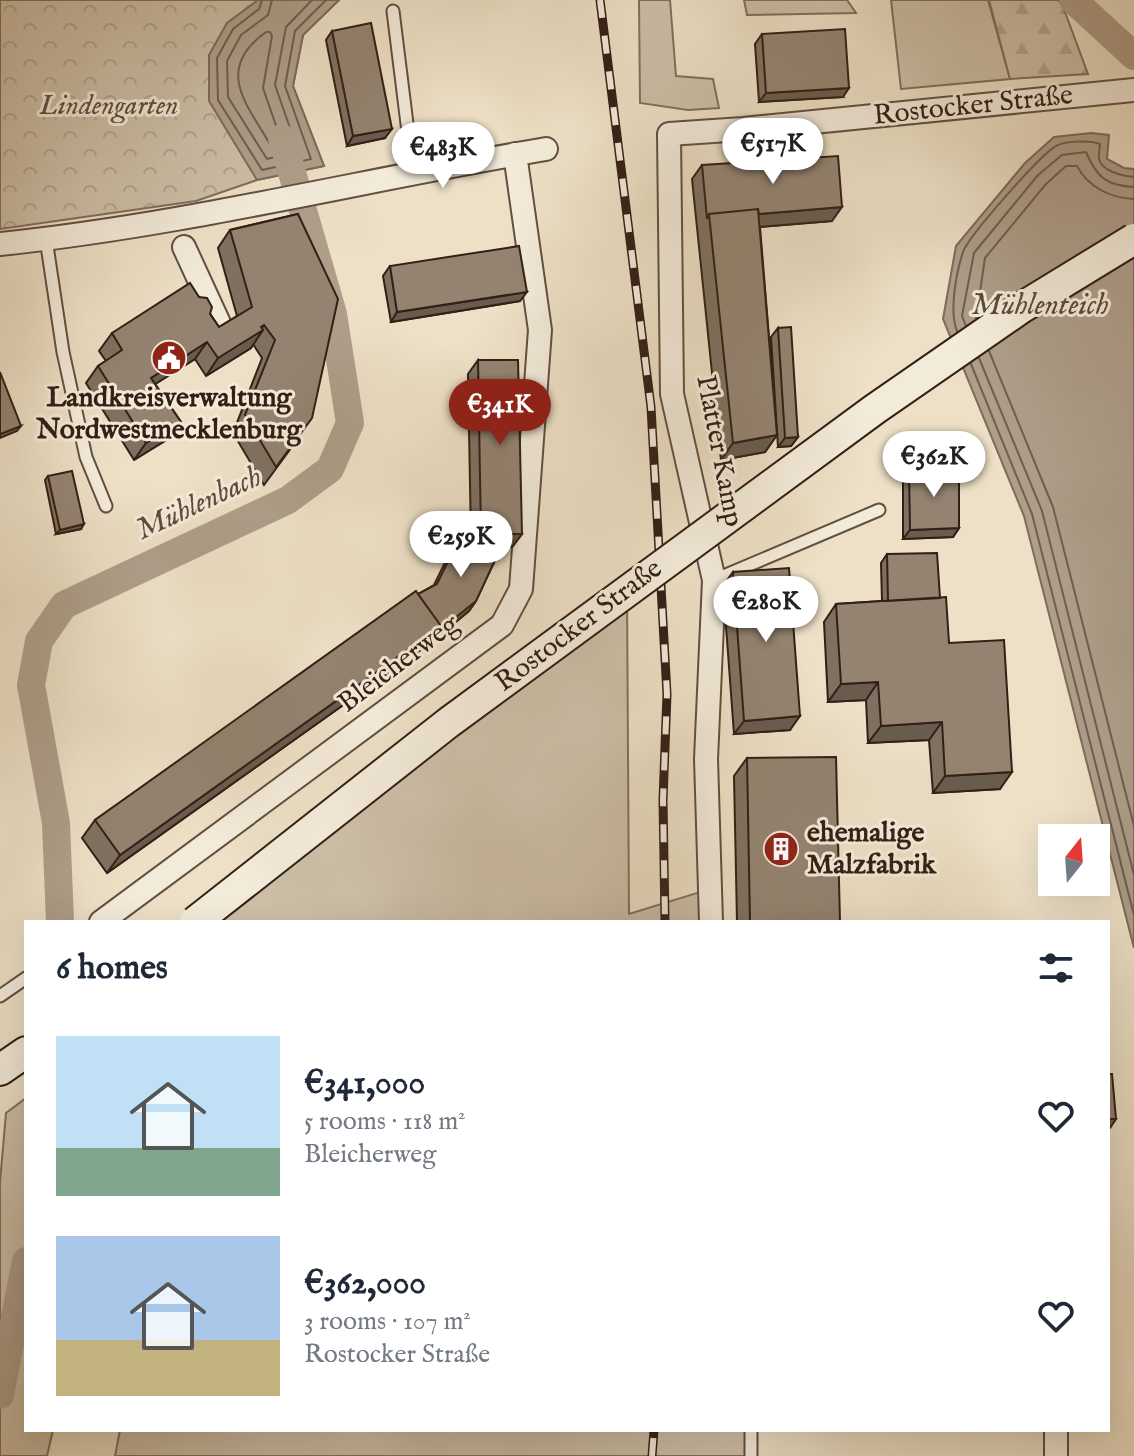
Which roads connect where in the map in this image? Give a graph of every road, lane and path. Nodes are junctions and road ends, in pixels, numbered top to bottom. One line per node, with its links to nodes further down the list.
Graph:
1 (393, 11): 6 (lane)
2 (1134, 90): 3 (street, Rostocker Straße)
3 (669, 134): 14 (street, Platter Kamp)
4 (546, 149): 5 (street)
5 (515, 154): 6 (street); 15 (street, Bleicherweg)
6 (413, 172): 7 (street)
7 (46, 239): 9 (street); 12 (lane)
8 (1134, 239): 16 (main road, Rostocker Straße, bridge)
9 (0, 244)
10 (184, 247): 11 (street)
11 (224, 334)
12 (106, 506)
13 (879, 510): 14 (lane)
14 (714, 580): 17 (street, Platter Kamp)
15 (104, 920)
16 (198, 920)
17 (711, 920)
18 (24, 979): 19 (lane)
19 (0, 996)
20 (24, 1052): 22 (main road)
21 (24, 1052): 23 (main road)
22 (0, 1059)
23 (0, 1070)
24 (751, 1432): 26 (lane)
25 (1056, 1432): 27 (street)
26 (751, 1456)
27 (1056, 1456)

